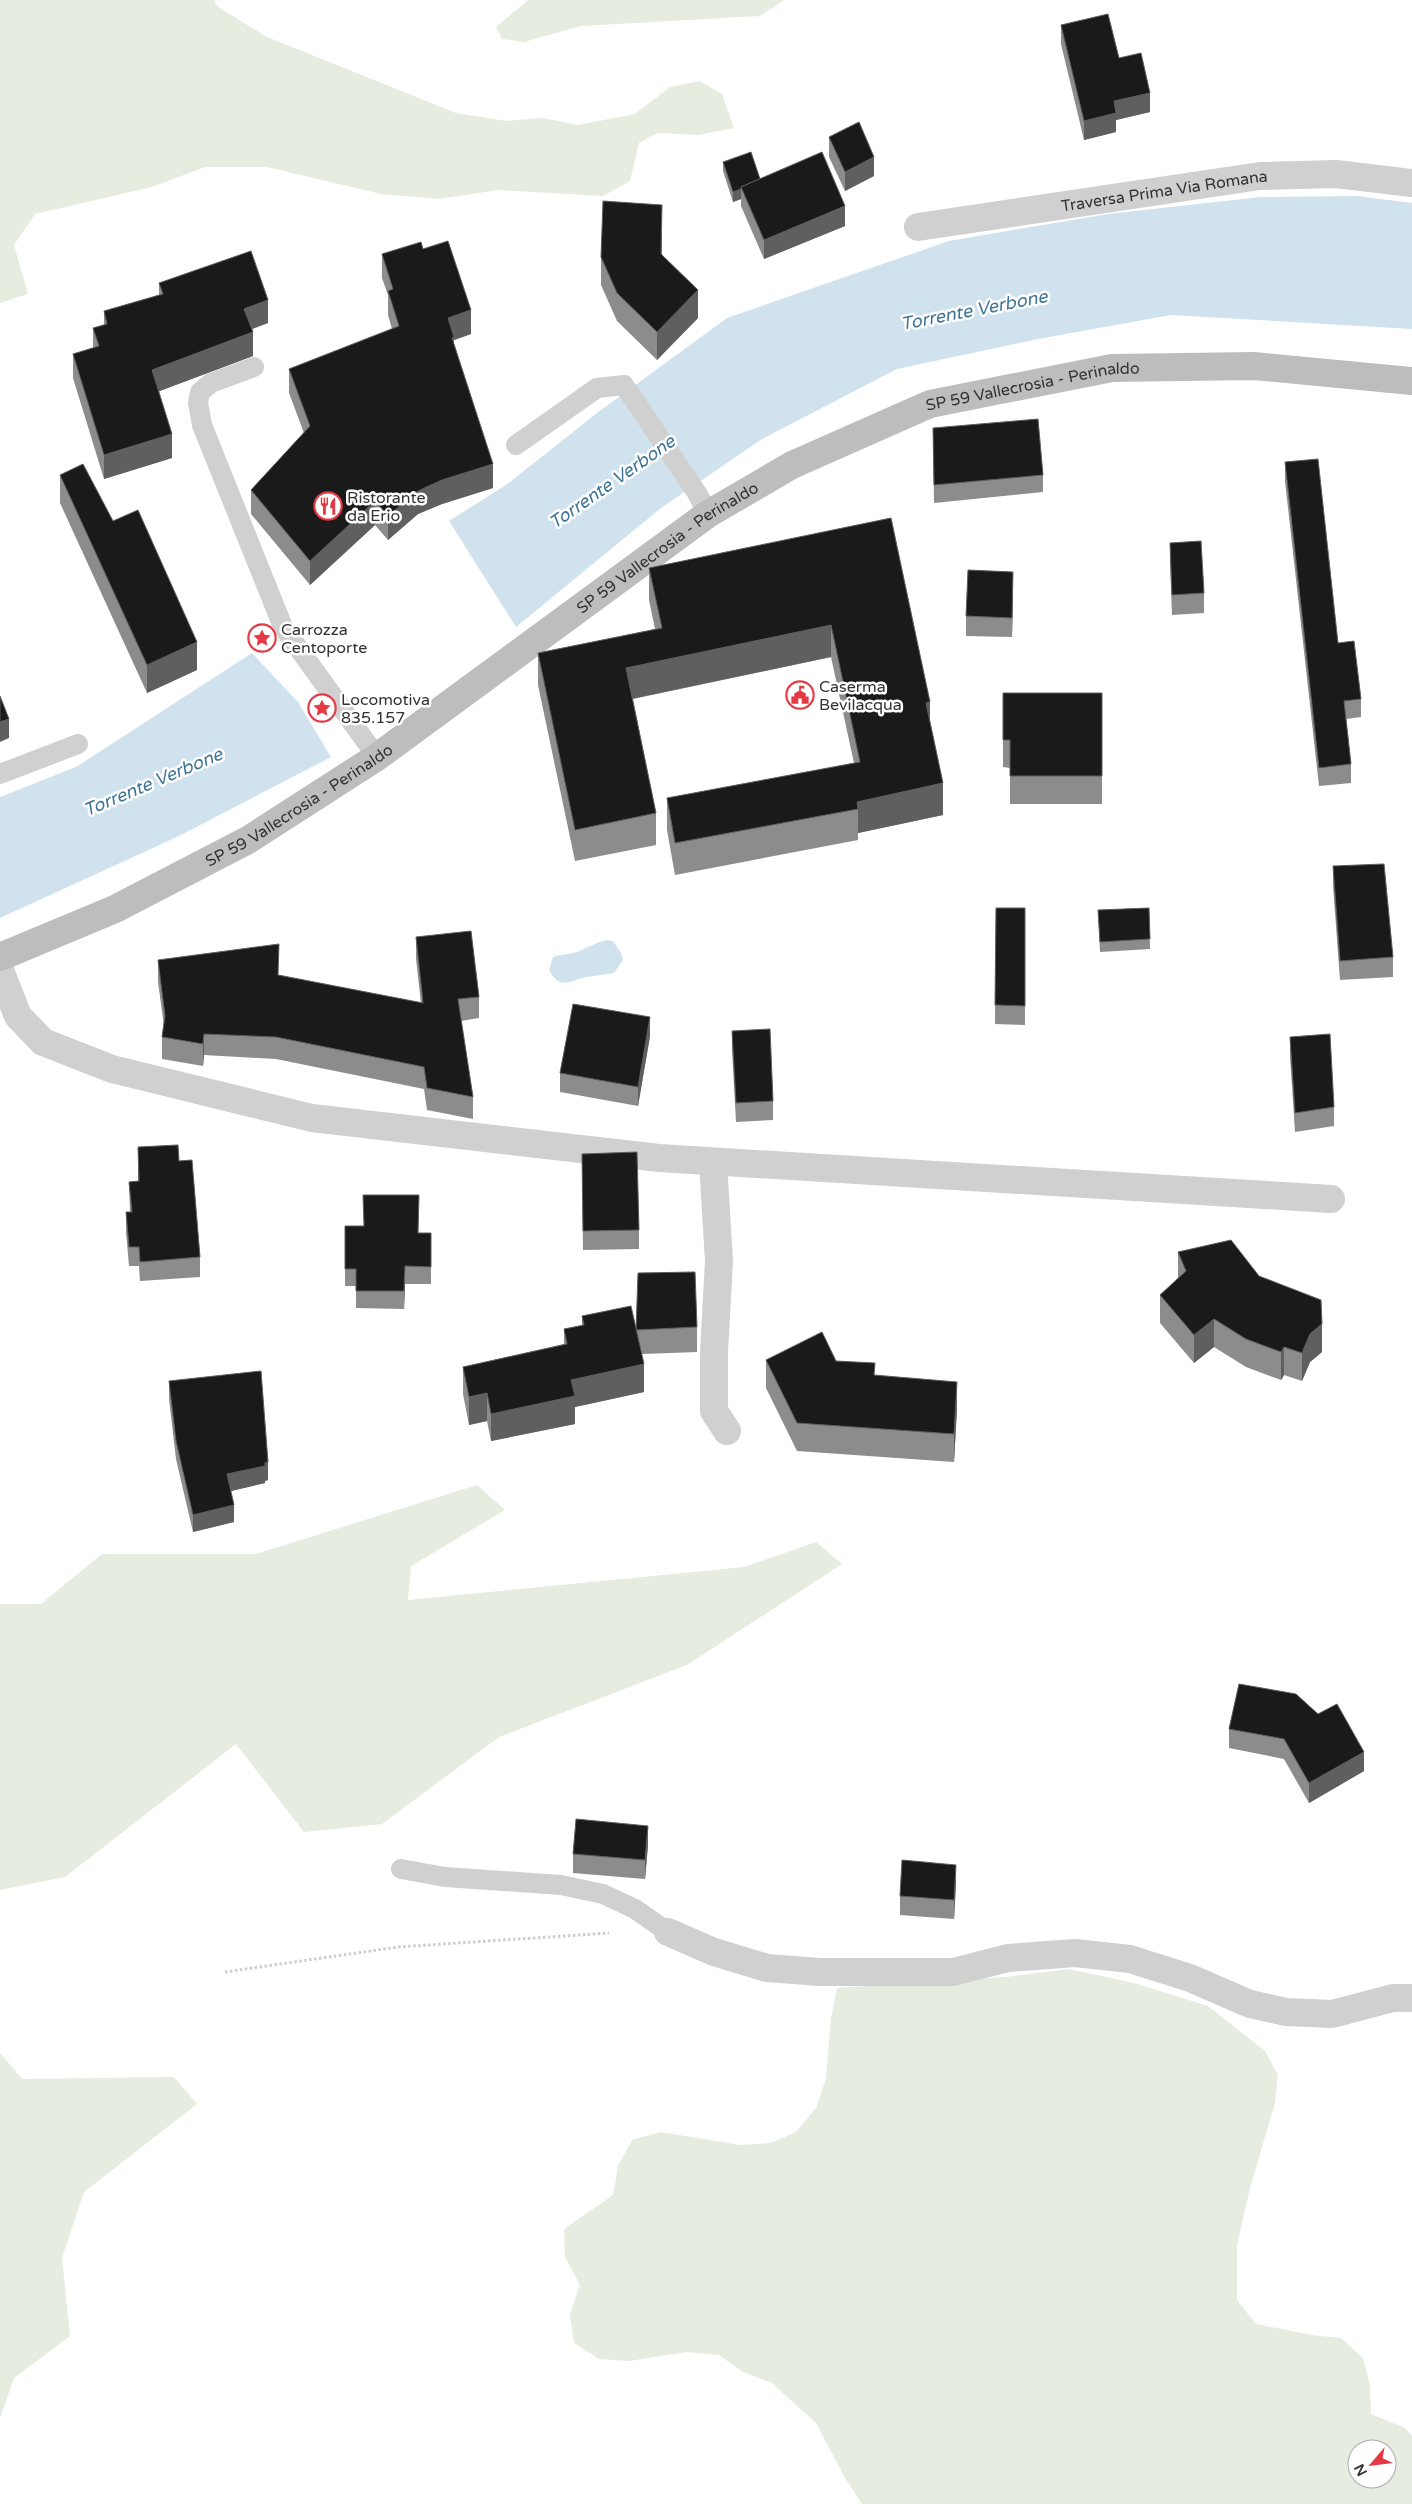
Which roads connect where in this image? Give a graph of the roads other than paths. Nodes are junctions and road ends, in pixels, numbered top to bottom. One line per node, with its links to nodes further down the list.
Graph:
1 (1412, 183): 2 (street, Traversa Prima Via Romana)
2 (918, 227)
3 (254, 367): 8 (lane)
4 (1412, 381): 6 (main road, SP 59 Vallecrosia - Perinaldo)
5 (516, 445): 6 (lane)
6 (703, 503): 8 (main road, SP 59 Vallecrosia - Perinaldo)
7 (78, 744): 9 (lane)
8 (377, 756): 10 (main road, SP 59 Vallecrosia - Perinaldo)
9 (0, 774)
10 (0, 957)
11 (0, 970): 12 (street)
12 (713, 1162): 13 (street); 14 (street)
13 (1331, 1199)
14 (727, 1431)
15 (401, 1868): 16 (lane)
16 (668, 1932): 17 (street)
17 (1412, 1998)

